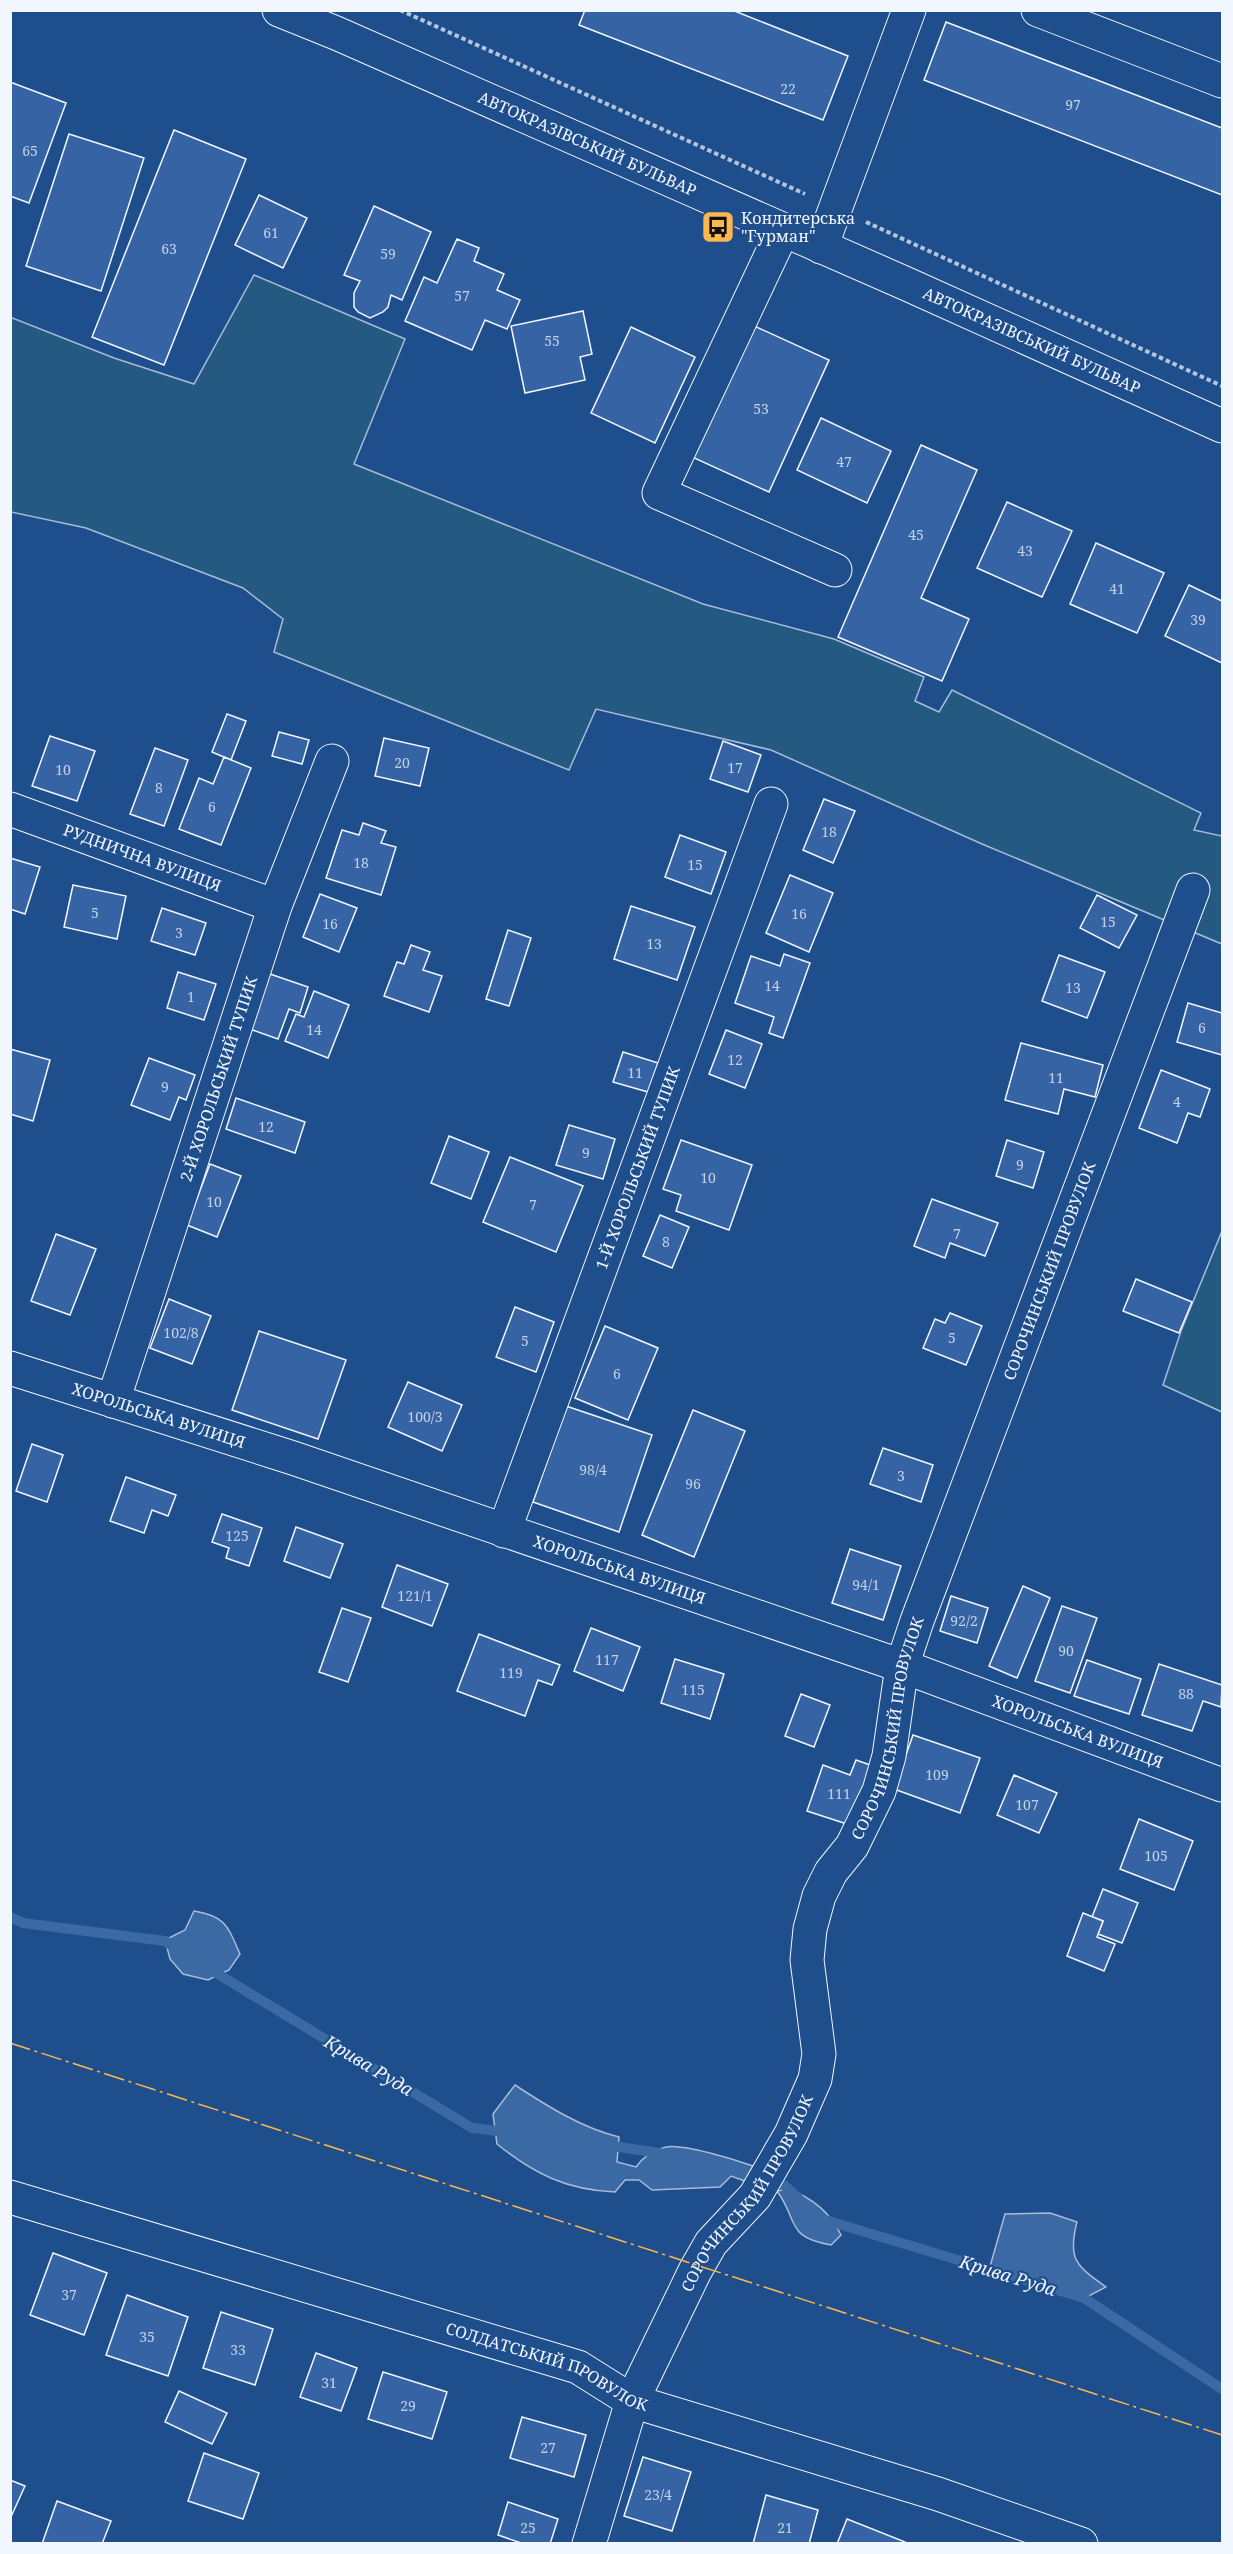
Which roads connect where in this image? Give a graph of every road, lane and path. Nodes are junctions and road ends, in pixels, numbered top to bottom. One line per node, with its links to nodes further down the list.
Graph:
1 (279, 10): 5 (street, АВТОКРАЗІВСЬКИЙ БУЛЬВАР)
2 (1038, 10): 4 (street)
3 (908, 11): 6 (street)
4 (1222, 81)
5 (783, 230): 6 (street, АВТОКРАЗІВСЬКИЙ БУЛЬВАР); 8 (street)
6 (821, 247): 7 (street, АВТОКРАЗІВСЬКИЙ БУЛЬВАР)
7 (1222, 426)
8 (835, 570)
9 (332, 761): 13 (street, 2-Й ХОРОЛЬСЬКИЙ ТУПИК)
10 (771, 804): 16 (street, 1-Й ХОРОЛЬСЬКИЙ ТУПИК)
11 (10, 809): 13 (street, РУДНИЧНА ВУЛИЦЯ)
12 (1193, 890): 17 (street, СОРОЧИНСЬКИЙ ПРОВУЛОК)
13 (275, 906): 15 (street, 2-Й ХОРОЛЬСЬКИЙ ТУПИК)
14 (10, 1368): 15 (street, ХОРОЛЬСЬКА ВУЛИЦЯ)
15 (113, 1401): 16 (street, ХОРОЛЬСЬКА ВУЛИЦЯ)
16 (504, 1531): 17 (street, ХОРОЛЬСЬКА ВУЛИЦЯ)
17 (902, 1666): 18 (street, ХОРОЛЬСЬКА ВУЛИЦЯ); 20 (street, СОРОЧИНСЬКИЙ ПРОВУЛОК)
18 (1222, 1785)
19 (10, 2197): 20 (street, СОЛДАТСЬКИЙ ПРОВУЛОК)
20 (632, 2401): 21 (street, СОРОЧИНСЬКИЙ ПРОВУЛОК); 22 (street, СОЛДАТСЬКИЙ ПРОВУЛОК)
21 (589, 2544)
22 (1081, 2544)

